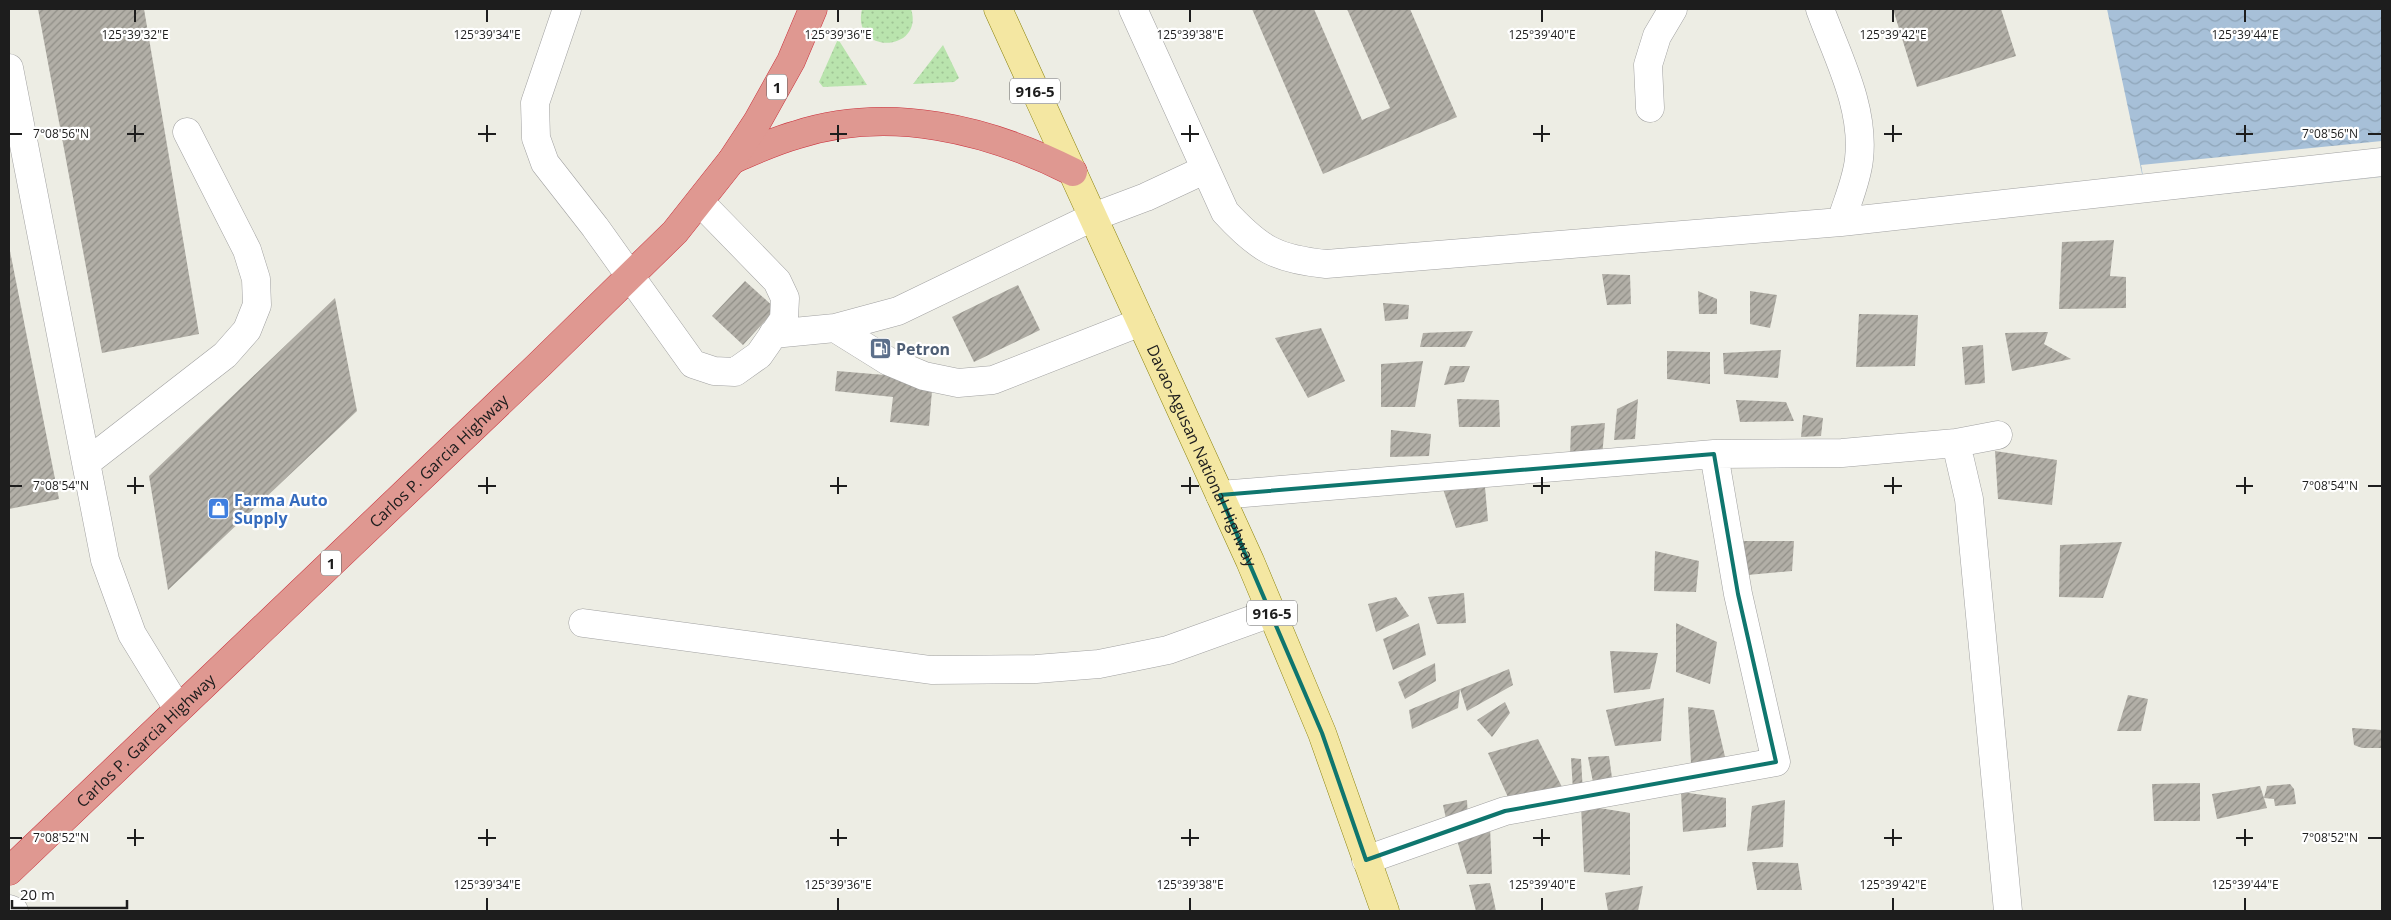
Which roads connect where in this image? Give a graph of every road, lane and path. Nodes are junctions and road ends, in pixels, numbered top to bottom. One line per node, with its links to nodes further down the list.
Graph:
1 (567, 9): 17 (street)
2 (812, 9): 10 (highway, Carlos P. Garcia Highway / 1)
3 (998, 9): 13 (main road, Davao-Agusan National Highway / 916-5)
4 (1133, 9): 12 (street)
5 (1673, 9): 8 (street)
6 (1820, 9): 16 (street)
7 (9, 68): 24 (street)
8 (1650, 108)
9 (187, 132): 24 (street)
10 (732, 160): 13 (highway); 14 (highway, Carlos P. Garcia Highway / 1)
11 (2382, 162): 16 (street)
12 (1204, 170): 15 (street); 16 (street)
13 (1072, 172): 15 (main road, Davao-Agusan National Highway / 916-5)
14 (700, 202): 17 (highway, Carlos P. Garcia Highway / 1); 20 (street)
15 (1093, 217): 18 (main road, Davao-Agusan National Highway / 916-5); 19 (street)
16 (1842, 222)
17 (631, 276): 20 (street); 28 (highway, Carlos P. Garcia Highway / 1)
18 (1141, 322): 19 (street); 25 (main road, Davao-Agusan National Highway / 916-5)
19 (835, 328): 20 (street)
20 (773, 334)
21 (1998, 435): 22 (street)
22 (1956, 444): 23 (street); 34 (street)
23 (1714, 454): 25 (street); 29 (street)
24 (86, 463): 28 (street)
25 (1220, 495): 26 (main road, Davao-Agusan National Highway / 916-5)
26 (1271, 613): 27 (street); 29 (main road, Davao-Agusan National Highway / 916-5)
27 (583, 623)
28 (178, 709): 30 (highway, Carlos P. Garcia Highway / 1)
29 (1366, 860): 33 (main road, Davao-Agusan National Highway / 916-5)
30 (9, 871)
31 (9, 909): 32 (street)
32 (14, 911)
33 (1384, 911)
34 (2008, 911)

